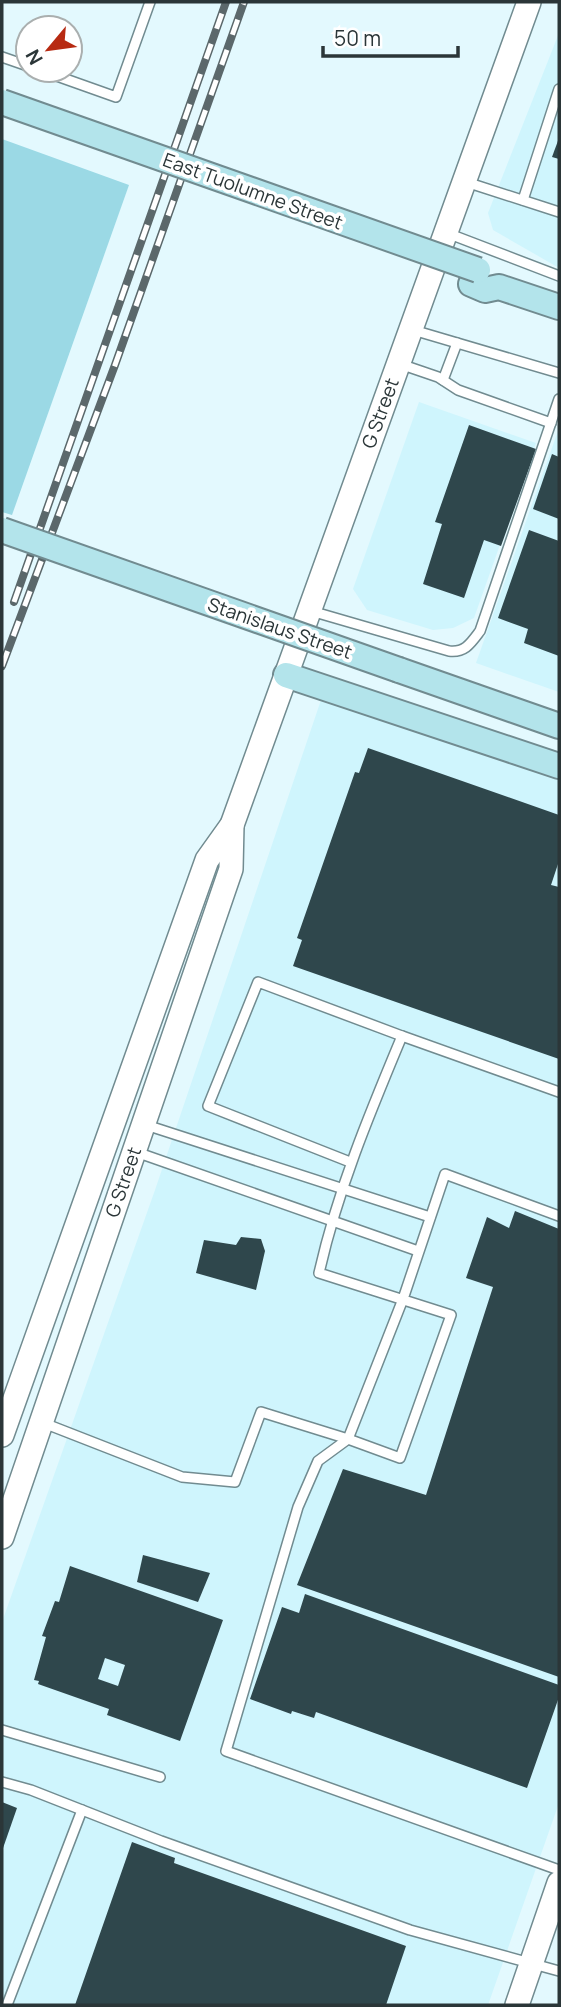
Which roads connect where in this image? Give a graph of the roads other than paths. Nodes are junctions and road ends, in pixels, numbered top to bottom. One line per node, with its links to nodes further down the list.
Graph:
1 (150, 2): 3 (lane)
2 (529, 2): 7 (street, G Street)
3 (80, 84)
4 (559, 89): 8 (lane)
5 (2, 102): 12 (main road, East Tuolumne Street, bridge)
6 (2, 118): 12 (main road, East Tuolumne Street)
7 (464, 181): 8 (lane); 10 (street, G Street)
8 (523, 200): 9 (lane)
9 (559, 212)
10 (445, 233): 11 (lane); 14 (street, G Street)
11 (559, 276)
12 (474, 277): 13 (main road, East Tuolumne Street)
13 (559, 307)
14 (411, 329): 15 (lane); 16 (street, G Street)
15 (457, 342): 17 (lane); 18 (lane)
16 (398, 363): 18 (lane); 22 (street, G Street)
17 (559, 373)
18 (443, 380): 20 (lane)
19 (559, 399): 20 (lane)
20 (551, 423): 22 (lane)
21 (2, 530): 24 (main road, Stanislaus Street, bridge)
22 (309, 611): 23 (street, G Street)
23 (286, 675): 25 (main road); 26 (street, G Street)
24 (559, 726)
25 (559, 766)
26 (232, 825): 29 (street, G Street); 39 (street, G Street)
27 (402, 1036): 28 (lane); 31 (lane); 31 (lane)
28 (559, 1092)
29 (143, 1124): 30 (street, G Street); 32 (lane)
30 (134, 1151): 35 (lane); 38 (street, G Street)
31 (350, 1162): 32 (lane)
32 (343, 1188): 34 (lane); 35 (lane)
33 (559, 1216): 34 (lane)
34 (430, 1217): 36 (lane)
35 (331, 1222): 36 (lane); 37 (lane)
36 (418, 1251): 37 (lane)
37 (403, 1299): 40 (lane); 40 (lane)
38 (41, 1422): 40 (lane); 41 (street, G Street)
39 (2, 1435)
40 (348, 1439): 46 (lane)
41 (2, 1537)
42 (2, 1730): 43 (lane)
43 (160, 1777)
44 (2, 1783): 45 (lane)
45 (82, 1810): 48 (lane); 50 (lane)
46 (559, 1870)
47 (559, 1883): 48 (street)
48 (531, 1963): 49 (lane); 51 (street)
49 (559, 1971)
50 (7, 2005)
51 (517, 2005)

